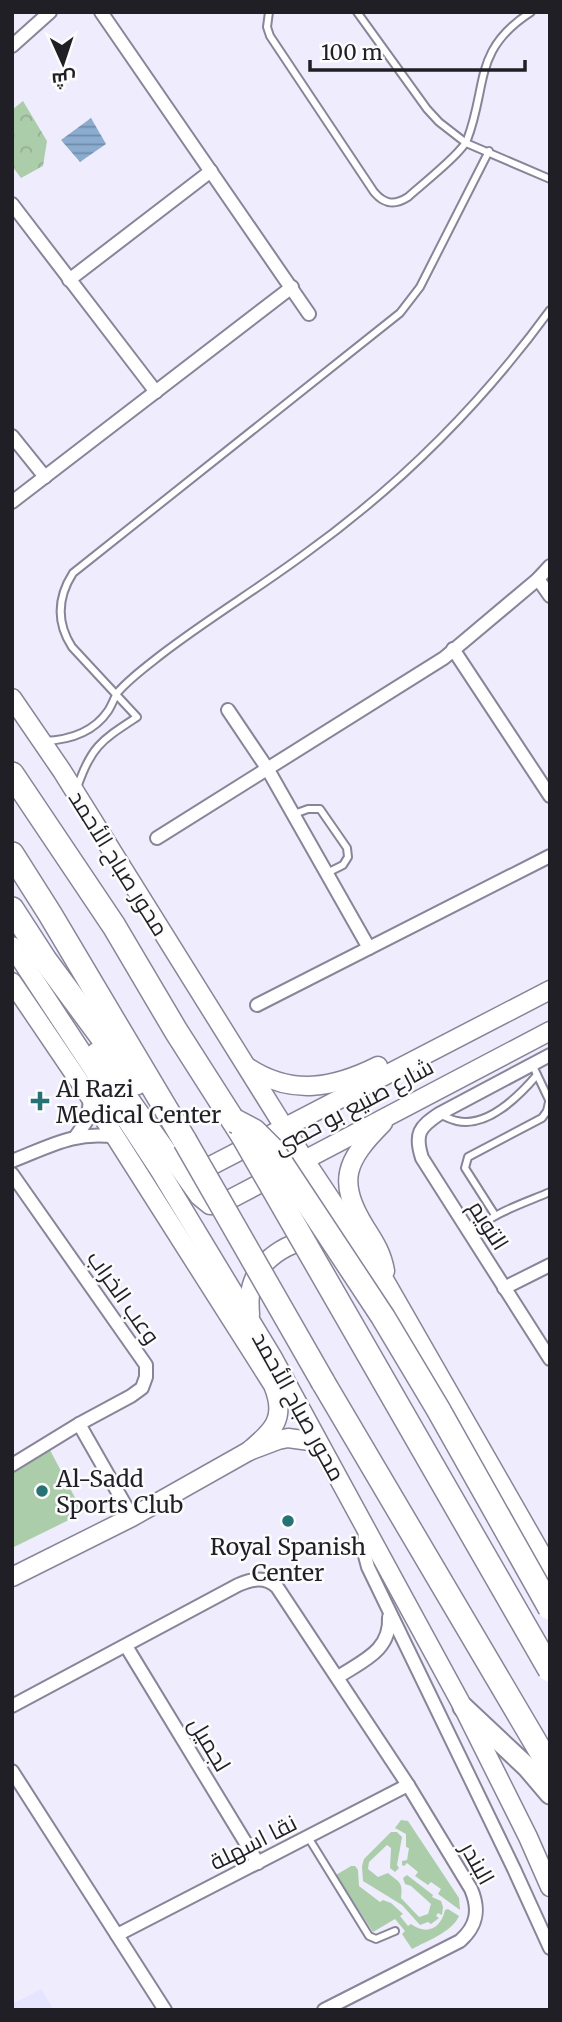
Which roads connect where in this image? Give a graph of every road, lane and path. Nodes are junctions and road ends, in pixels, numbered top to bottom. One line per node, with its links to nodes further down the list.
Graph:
1 (50, 12): 6 (street)
2 (100, 12): 9 (street)
3 (269, 12): 7 (lane)
4 (357, 12): 7 (lane)
5 (531, 12): 7 (lane)
6 (12, 46)
7 (466, 143): 8 (lane)
8 (489, 151): 10 (lane); 24 (lane)
9 (211, 171): 12 (street); 13 (street)
10 (550, 179)
11 (13, 206): 12 (street)
12 (69, 280): 16 (street)
13 (292, 287): 15 (street); 16 (street)
14 (550, 310): 24 (lane)
15 (309, 314)
16 (156, 392): 18 (street)
17 (12, 436): 18 (street)
18 (45, 477): 19 (street)
19 (12, 502)
20 (550, 566): 21 (street)
21 (538, 579): 22 (street); 23 (street)
22 (550, 596)
23 (453, 649): 28 (street); 31 (street)
24 (117, 694): 27 (lane); 30 (lane)
25 (12, 698): 27 (street, محور صباح الأحمد)
26 (228, 710): 28 (street)
27 (42, 741): 30 (street, محور صباح الأحمد)
28 (267, 768): 32 (street); 33 (street)
29 (12, 774): 54 (highway, محور صباح الأحمد)
30 (75, 793): 47 (street, محور صباح الأحمد)
31 (550, 796)
32 (294, 814): 36 (street); 36 (lane)
33 (157, 838)
34 (12, 854): 51 (highway, محور صباح الأحمد)
35 (550, 856): 39 (street)
36 (327, 873): 39 (street)
37 (12, 909): 51 (highway)
38 (13, 947): 61 (street, شارع صنيع بو حصى); 63 (street, محور صباح الأحمد)
39 (369, 948): 43 (street)
40 (12, 982): 42 (street, محور صباح الأحمد)
41 (550, 990): 44 (street, شارع صنيع بو حصى)
42 (17, 996): 49 (street, محور صباح الأحمد)
43 (257, 1005)
44 (499, 1015): 47 (street); 55 (street, شارع صنيع بو حصى)
45 (550, 1031): 52 (street, شارع صنيع بو حصى)
46 (550, 1055): 48 (street, شارع صنيع بو حصى)
47 (246, 1065): 55 (street, محور صباح الأحمد)
48 (534, 1070): 50 (lane); 53 (street, شارع صنيع بو حصى); 53 (lane)
49 (90, 1097): 56 (street); 57 (street, محور صباح الأحمد)
50 (549, 1102): 64 (lane)
51 (163, 1104): 86 (highway, محور صباح الأحمد, bridge)
52 (395, 1111): 58 (street, شارع صنيع بو حصى); 67 (street)
53 (439, 1114): 65 (street, التويم)
54 (235, 1121): 79 (highway, bridge); 82 (highway, محور صباح الأحمد, bridge)
55 (285, 1128): 58 (street, محور صباح الأحمد); 61 (street, شارع صنيع بو حصى)
56 (76, 1136): 57 (street); 59 (street)
57 (116, 1137): 73 (street, محور صباح الأحمد)
58 (304, 1158): 61 (street, شارع صنيع بو حصى); 67 (street, محور صباح الأحمد)
59 (12, 1161)
60 (12, 1174): 71 (street, وعب الخراب)
61 (187, 1179): 63 (street, شارع صنيع بو حصى)
62 (550, 1192): 64 (lane)
63 (174, 1195): 69 (street, محور صباح الأحمد)
64 (495, 1215): 65 (lane)
65 (470, 1234): 68 (street, التويم)
66 (550, 1265): 68 (street)
67 (385, 1281): 69 (street); 77 (street, محور صباح الأحمد)
68 (504, 1288): 70 (street, التويم)
69 (250, 1318): 72 (street, محور صباح الأحمد)
70 (550, 1359)
71 (79, 1424): 74 (street, وعب الخراب); 75 (street)
72 (321, 1447): 73 (street); 76 (street, محور صباح الأحمد)
73 (249, 1451): 75 (street)
74 (12, 1465)
75 (132, 1517): 78 (street)
76 (365, 1525): 80 (street); 85 (street, محور صباح الأحمد)
77 (550, 1569)
78 (12, 1577)
79 (550, 1608)
80 (389, 1613): 83 (street); 95 (street)
81 (126, 1646): 83 (street, البندر); 84 (street, البندر); 91 (street, لجميل)
82 (550, 1670)
83 (338, 1677): 88 (street, البندر)
84 (12, 1706)
85 (463, 1707): 89 (main road); 92 (street, محور صباح الأحمد)
86 (550, 1767)
87 (12, 1771): 94 (street)
88 (408, 1785): 90 (street, نقا اسهلة); 97 (street, البندر)
89 (550, 1794)
90 (308, 1837): 91 (street, نقا اسهلة); 93 (lane)
91 (258, 1863): 94 (street, نقا اسهلة)
92 (550, 1887)
93 (396, 1931)
94 (117, 1935): 96 (street)
95 (550, 1948)
96 (165, 2010)
97 (324, 2010)

